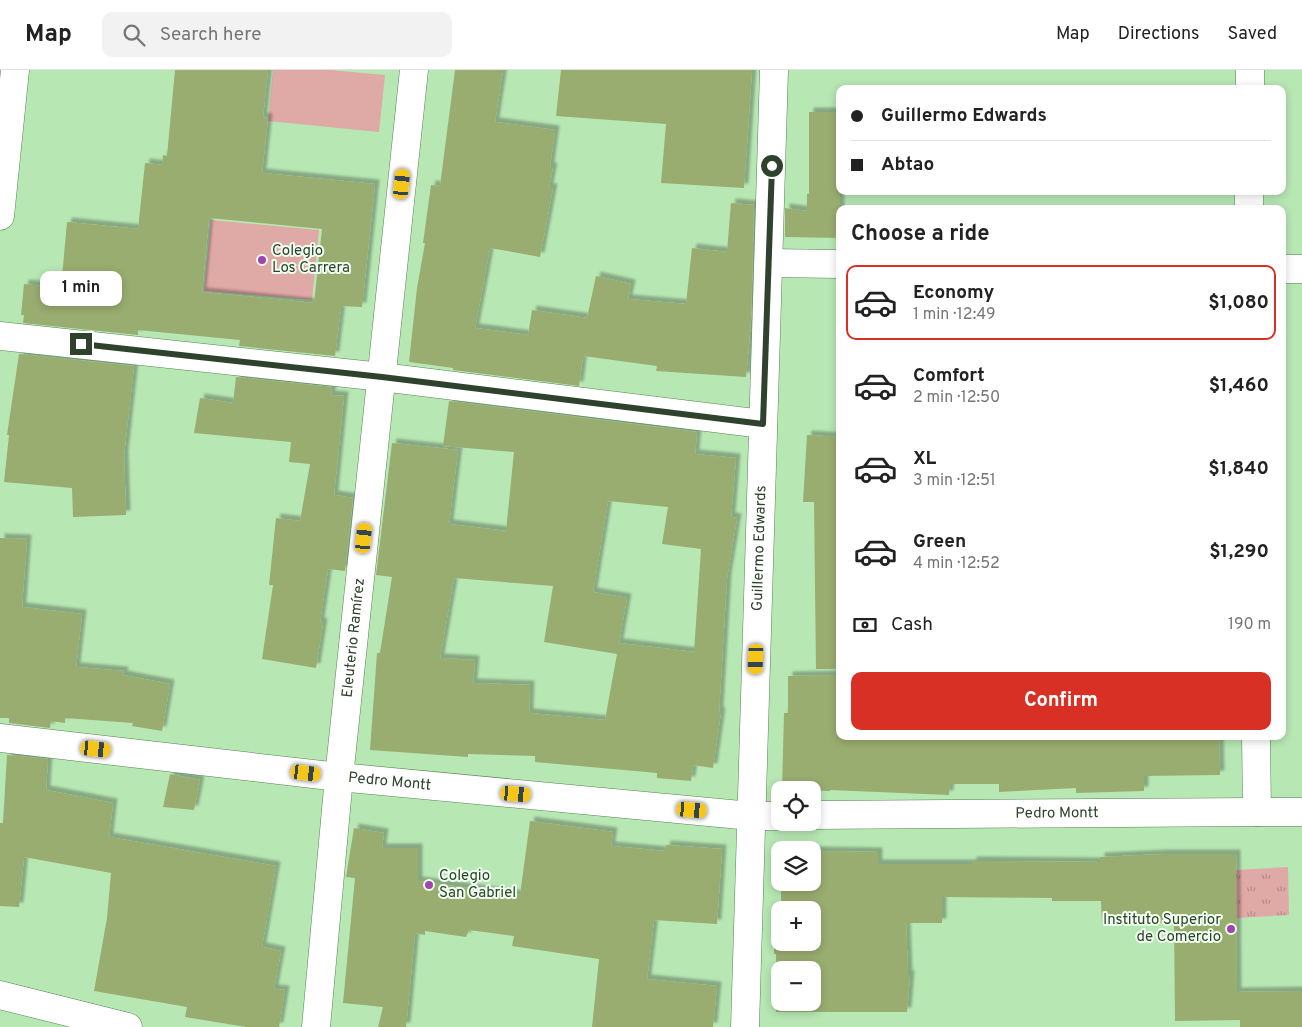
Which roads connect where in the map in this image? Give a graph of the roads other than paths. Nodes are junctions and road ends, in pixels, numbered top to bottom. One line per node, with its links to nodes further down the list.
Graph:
1 (15, 70): 6 (street)
2 (414, 70): 12 (street, Eleuterio Ramírez)
3 (774, 70): 7 (street, Guillermo Edwards)
4 (1250, 70): 5 (street)
5 (1250, 85)
6 (0, 216)
7 (768, 263): 8 (street); 13 (street, Guillermo Edwards)
8 (836, 264)
9 (1286, 269): 10 (street)
10 (1302, 269)
11 (0, 336): 12 (street)
12 (382, 377): 13 (street); 16 (street, Eleuterio Ramírez)
13 (763, 424): 20 (street, Guillermo Edwards)
14 (0, 738): 16 (street, Pedro Montt)
15 (1256, 740): 17 (street)
16 (339, 777): 20 (street, Pedro Montt); 24 (street, Eleuterio Ramírez)
17 (1257, 812): 18 (street, Pedro Montt); 19 (street, Pedro Montt)
18 (1302, 812)
19 (821, 815)
20 (751, 816): 21 (street, Pedro Montt); 25 (street, Guillermo Edwards)
21 (771, 816)
22 (0, 995): 23 (street)
23 (128, 1027)
24 (316, 1027)
25 (745, 1027)

